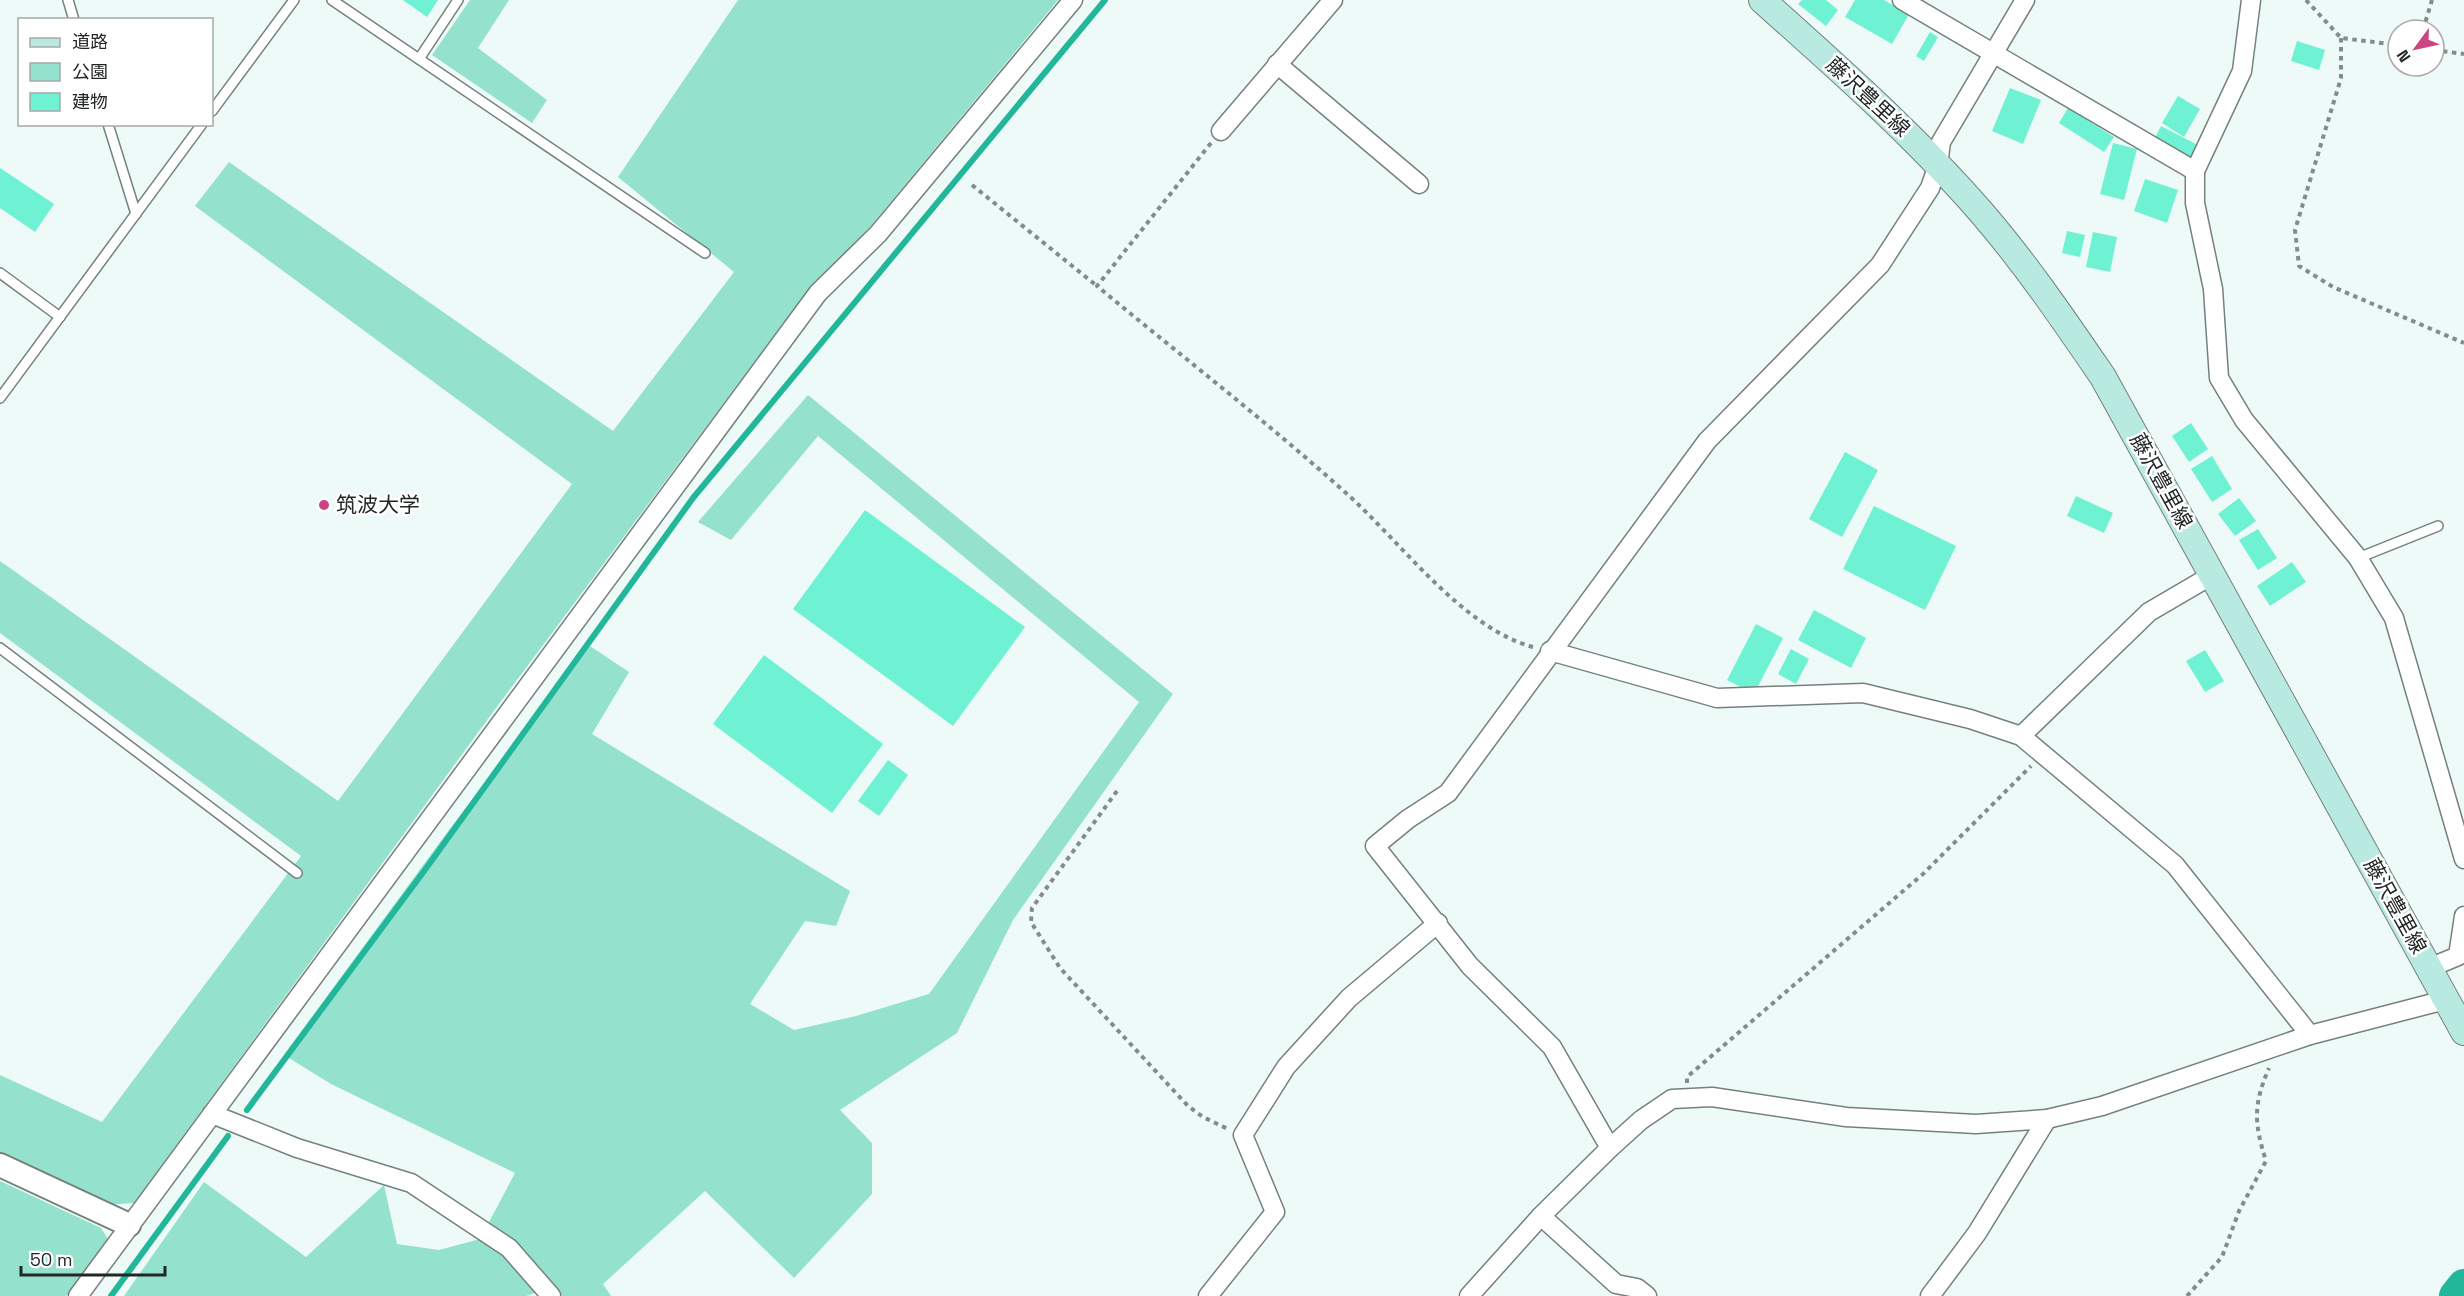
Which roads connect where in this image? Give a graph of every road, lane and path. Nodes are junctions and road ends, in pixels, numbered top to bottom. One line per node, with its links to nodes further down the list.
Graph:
1 (68, 0): 13 (lane)
2 (294, 0): 22 (lane)
3 (332, 0): 20 (lane)
4 (458, 0): 20 (lane)
5 (1073, 0): 55 (street)
6 (1333, 0): 21 (street)
7 (1762, 0): 26 (main road, 藤沢豊里線)
8 (1902, 0): 18 (street)
9 (2025, 0): 18 (street)
10 (2251, 0): 27 (street)
11 (2306, 0): 15 (path)
12 (2432, 0): 14 (path)
13 (73, 18)
14 (2427, 18)
15 (2341, 38): 16 (path); 35 (path)
16 (2386, 44)
17 (2446, 52): 19 (path)
18 (1994, 53): 26 (street); 27 (street)
19 (2464, 54)
20 (419, 59): 31 (lane)
21 (1277, 64): 25 (street); 28 (street)
22 (213, 110)
23 (109, 126): 30 (lane)
24 (201, 126): 30 (lane)
25 (1221, 131): 33 (path)
26 (1938, 165): 39 (main road, 藤沢豊里線); 41 (street)
27 (2195, 171): 38 (street)
28 (1419, 184)
29 (972, 185): 33 (path)
30 (136, 214): 34 (lane)
31 (705, 253)
32 (0, 273): 34 (lane)
33 (1097, 286): 41 (path)
34 (60, 317): 36 (lane)
35 (2464, 343)
36 (0, 398)
37 (2438, 526): 38 (lane)
38 (2358, 558): 45 (street)
39 (2214, 574): 42 (street); 49 (main road, 藤沢豊里線)
40 (0, 648): 46 (lane)
41 (1550, 651): 42 (street); 48 (street)
42 (2021, 736): 43 (street)
43 (2042, 754): 52 (street); 54 (path)
44 (1118, 791): 57 (path)
45 (2464, 859)
46 (297, 873)
47 (2464, 916): 49 (street)
48 (1438, 923): 57 (street); 58 (street)
49 (2429, 968): 50 (main road, 藤沢豊里線)
50 (2445, 1000): 51 (main road, 藤沢豊里線); 52 (street)
51 (2464, 1032)
52 (2310, 1035): 53 (street)
53 (2277, 1047): 56 (street); 68 (path)
54 (1686, 1098): 56 (street); 58 (street)
55 (212, 1114): 61 (street); 63 (street)
56 (2047, 1119): 67 (street)
57 (1243, 1135): 64 (street)
58 (1610, 1148): 60 (street)
59 (0, 1165): 61 (street)
60 (1541, 1216): 65 (street); 66 (street)
61 (129, 1225): 62 (street)
62 (78, 1296)
63 (551, 1296)
64 (1208, 1296)
65 (1469, 1296)
66 (1647, 1296)
67 (1930, 1296)
68 (2187, 1296)

